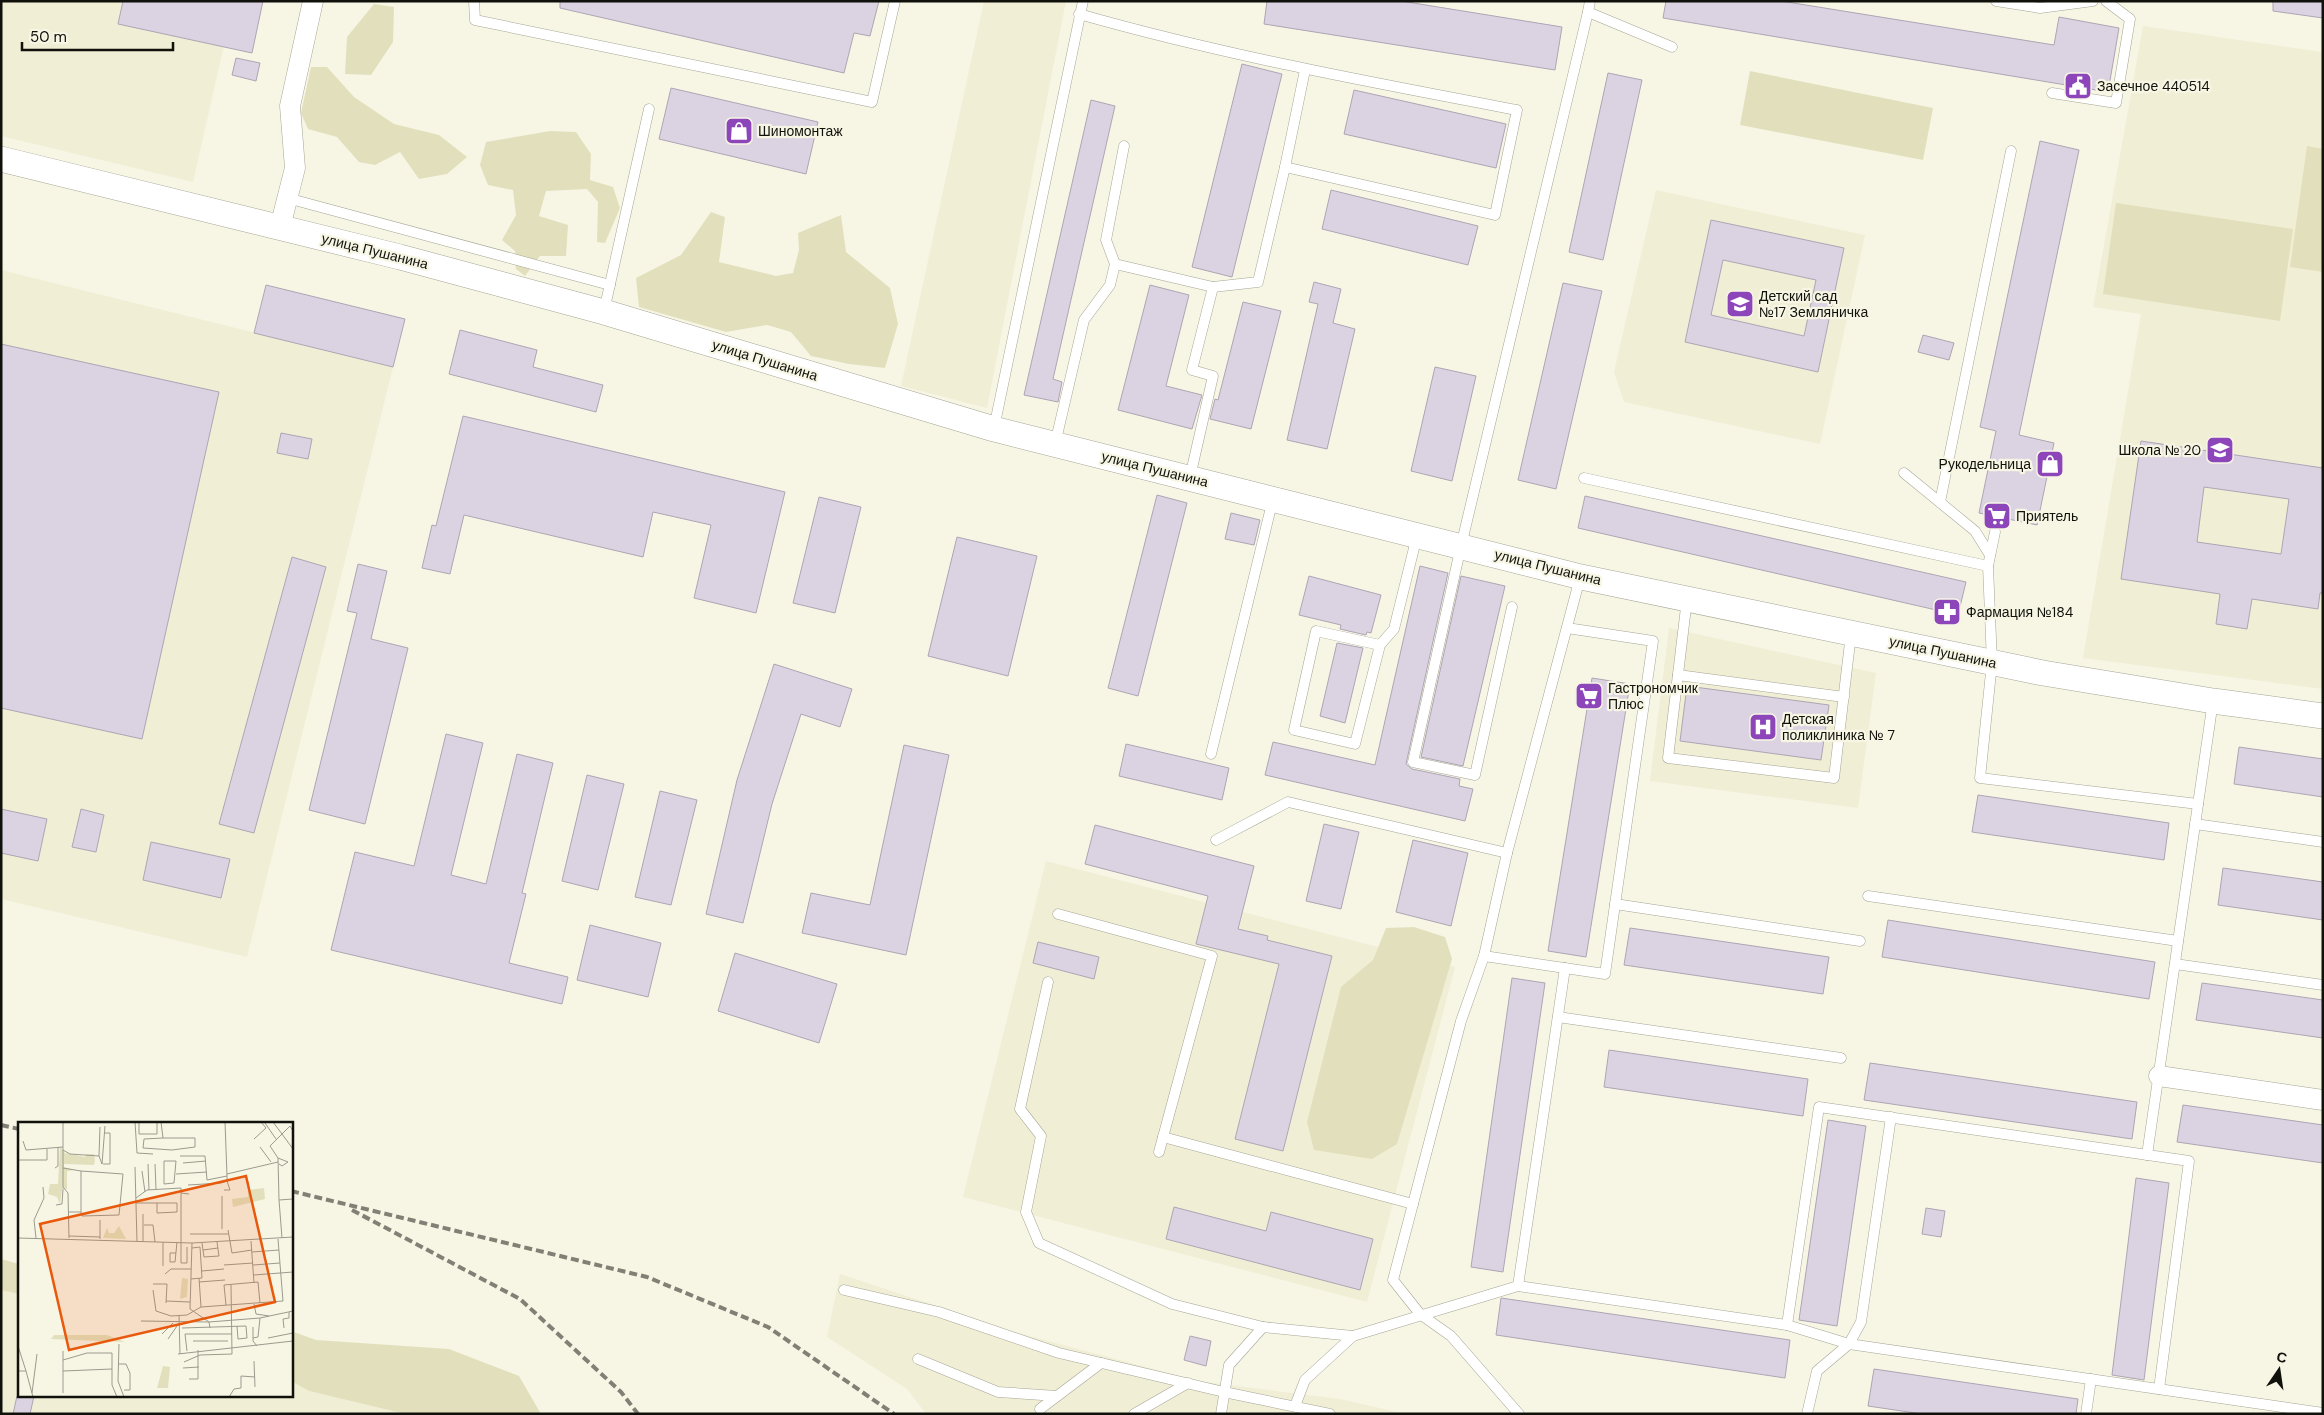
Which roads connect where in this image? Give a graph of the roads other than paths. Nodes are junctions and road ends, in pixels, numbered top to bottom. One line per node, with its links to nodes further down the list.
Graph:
1 (313, 1): 19 (street)
2 (474, 1): 3 (lane)
3 (895, 1)
4 (1083, 1): 10 (lane)
5 (1590, 1): 9 (lane)
6 (1996, 1): 7 (lane)
7 (2093, 1)
8 (2106, 1): 13 (lane)
9 (1588, 12): 11 (lane); 34 (lane)
10 (1079, 14): 12 (lane); 25 (lane)
11 (1672, 46)
12 (1305, 70): 18 (lane); 18 (lane)
13 (2052, 93)
14 (649, 109): 22 (lane)
15 (1124, 146): 21 (lane)
16 (2010, 151): 31 (lane)
17 (1, 159): 20 (street, улица Пушанина)
18 (1285, 167): 23 (lane)
19 (287, 198): 20 (street); 22 (lane)
20 (280, 227): 24 (street, улица Пушанина)
21 (1115, 264): 23 (lane); 26 (lane)
22 (610, 285): 24 (lane)
23 (1213, 288): 28 (lane)
24 (604, 312): 25 (street, улица Пушанина)
25 (994, 429): 26 (street, улица Пушанина)
26 (1054, 444): 28 (street, улица Пушанина)
27 (1904, 473): 31 (lane)
28 (1190, 478): 30 (street, улица Пушанина)
29 (1584, 478): 36 (lane)
30 (1273, 498): 33 (street, улица Пушанина); 48 (lane)
31 (1940, 502): 35 (lane)
32 (1995, 532): 35 (lane)
33 (1417, 535): 34 (street, улица Пушанина); 42 (lane)
34 (1461, 546): 37 (street, улица Пушанина); 39 (lane)
35 (1990, 555): 36 (lane)
36 (1988, 566): 43 (lane)
37 (1580, 577): 38 (street, улица Пушанина); 40 (lane)
38 (1687, 599): 41 (street, улица Пушанина); 44 (lane)
39 (1512, 607)
40 (1567, 628): 53 (lane); 55 (lane)
41 (1851, 633): 43 (street, улица Пушанина); 45 (lane)
42 (1380, 645): 42 (lane)
43 (1992, 663): 46 (street, улица Пушанина); 49 (lane)
44 (1678, 675): 45 (lane); 45 (lane)
45 (1844, 697)
46 (2213, 701): 47 (street, улица Пушанина); 49 (lane)
47 (2323, 716)
48 (1211, 754)
49 (2198, 804): 50 (lane)
50 (2195, 824): 52 (lane); 58 (lane)
51 (1216, 840): 53 (lane)
52 (2323, 842)
53 (1506, 853): 59 (lane)
54 (1868, 896): 58 (lane)
55 (1615, 904): 57 (lane); 61 (lane)
56 (1058, 914): 69 (lane)
57 (1860, 940)
58 (2178, 941): 60 (lane)
59 (1484, 956): 61 (lane); 72 (lane)
60 (2175, 964): 63 (lane); 66 (lane)
61 (1565, 968): 64 (lane)
62 (1048, 982): 77 (lane)
63 (2323, 985)
64 (1558, 1017): 65 (lane); 73 (lane)
65 (1841, 1058)
66 (2159, 1076): 67 (street); 71 (lane)
67 (2323, 1100)
68 (1891, 1117): 71 (lane); 76 (lane); 79 (lane)
69 (1163, 1137): 70 (lane); 72 (lane)
70 (1159, 1152)
71 (2147, 1155): 84 (lane)
72 (1413, 1204): 75 (lane)
73 (1518, 1286): 75 (lane); 76 (lane)
74 (844, 1290): 81 (lane)
75 (1420, 1314): 78 (lane); 93 (lane)
76 (1787, 1325): 79 (lane)
77 (1263, 1327): 78 (lane); 85 (lane)
78 (1353, 1336): 87 (lane)
79 (1849, 1344): 82 (lane); 94 (lane)
80 (918, 1360): 86 (lane)
81 (1101, 1363): 83 (lane); 86 (lane)
82 (2091, 1380): 84 (lane); 95 (lane)
83 (1188, 1383): 85 (lane); 90 (lane)
84 (2159, 1389): 89 (lane)
85 (1224, 1392): 87 (lane); 91 (lane)
86 (1058, 1396): 88 (lane)
87 (1295, 1406): 92 (lane)
88 (1040, 1409)
89 (2323, 1413)
90 (1134, 1414)
91 (1221, 1414)
92 (1330, 1414)
93 (1519, 1414)
94 (1807, 1414)
95 (2086, 1414)

